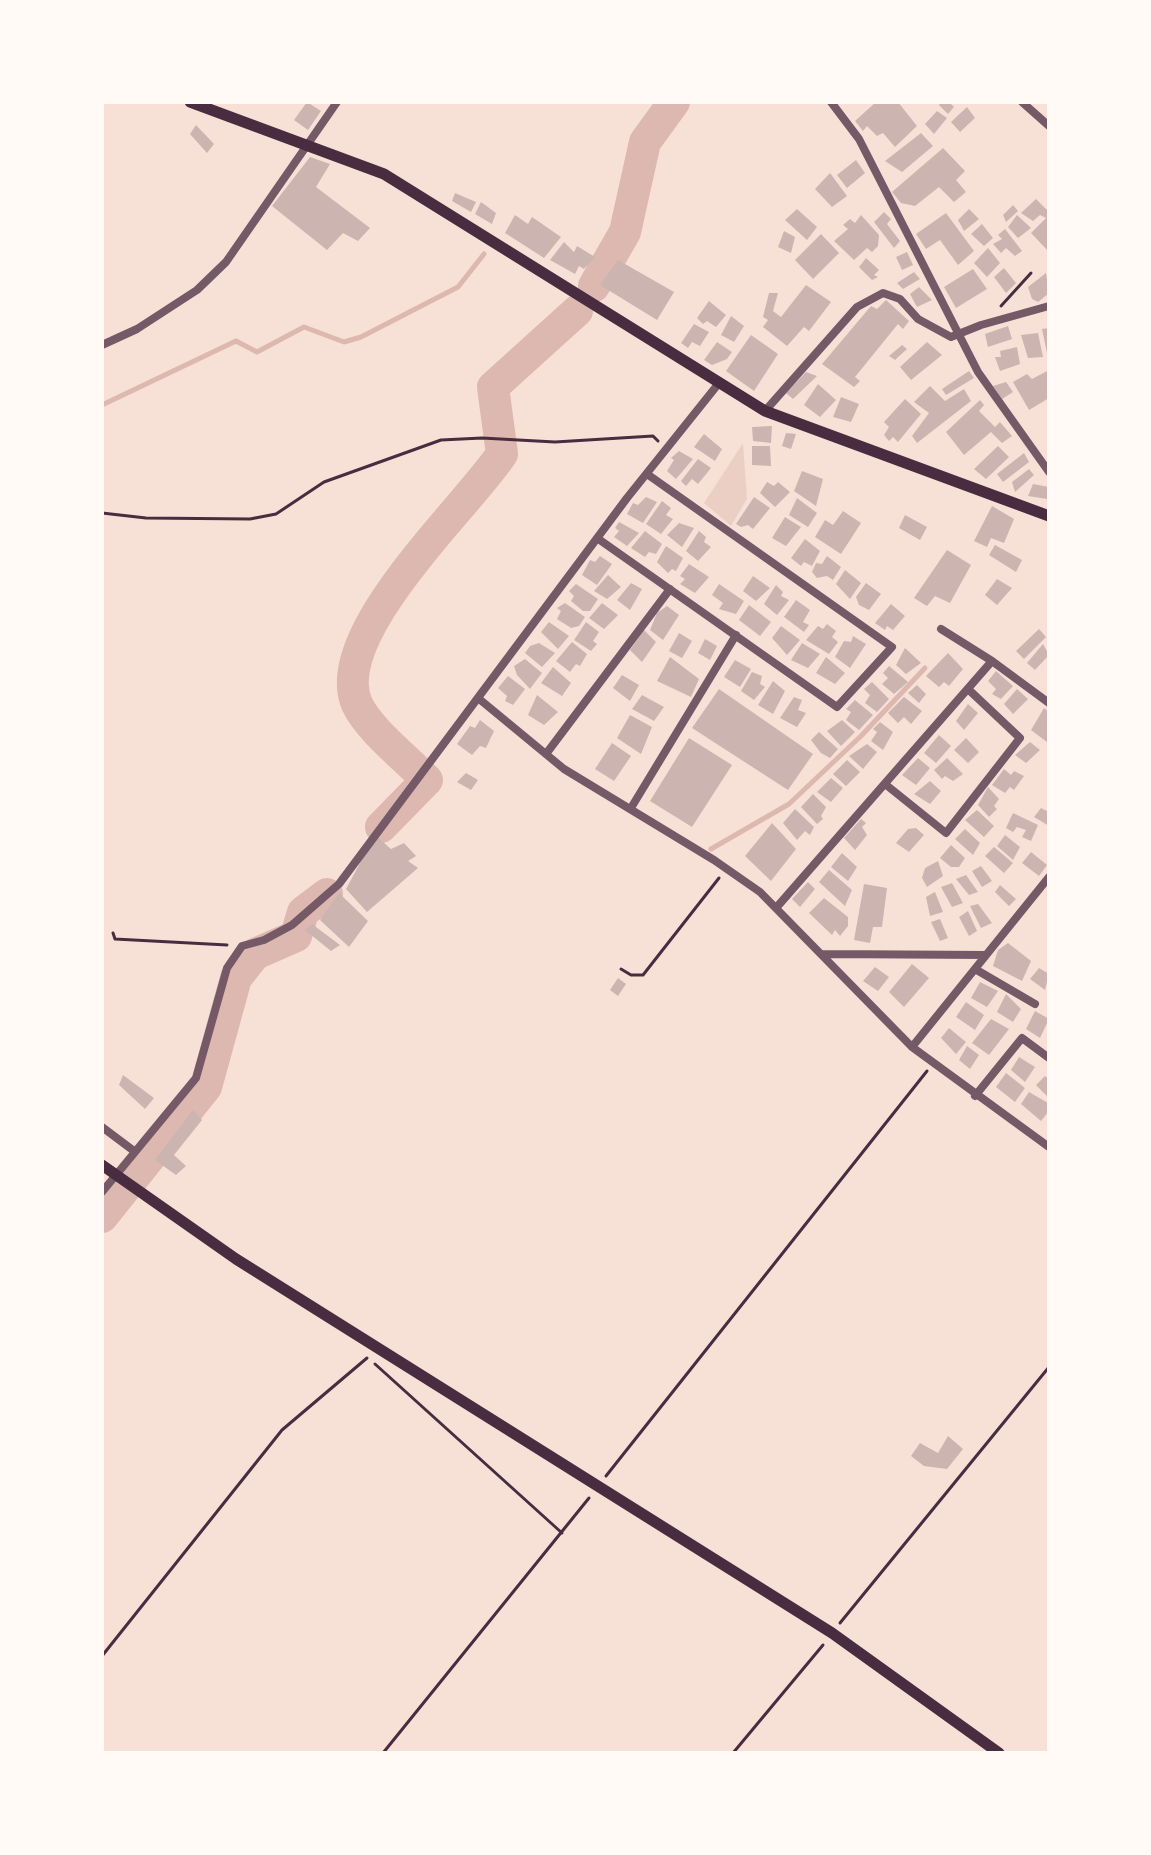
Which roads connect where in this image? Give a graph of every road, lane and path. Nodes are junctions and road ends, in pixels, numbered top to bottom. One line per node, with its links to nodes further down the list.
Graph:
1 (190, 102): 6 (main road)
2 (337, 102): 6 (street)
3 (831, 102): 10 (street)
4 (1022, 102): 5 (street)
5 (1049, 126)
6 (308, 144): 11 (street); 12 (main road)
7 (1031, 273): 8 (path)
8 (1000, 306)
9 (1049, 306): 10 (street)
10 (958, 333): 13 (street); 15 (street)
11 (102, 345)
12 (719, 383): 13 (main road); 14 (street)
13 (765, 411): 18 (main road)
14 (666, 450): 16 (street); 17 (path)
15 (1049, 472)
16 (647, 474): 19 (street); 22 (street)
17 (102, 513)
18 (1049, 516)
19 (597, 538): 20 (street); 25 (street)
20 (670, 589): 22 (street); 27 (street)
21 (941, 629): 23 (street)
22 (736, 635): 29 (street)
23 (992, 661): 24 (street); 26 (street)
24 (968, 689): 28 (street); 28 (street)
25 (478, 698): 27 (street); 34 (street)
26 (1049, 703)
27 (546, 754): 29 (street)
28 (885, 784): 32 (street)
29 (631, 808): 30 (street)
30 (726, 868): 32 (street); 37 (path)
31 (1049, 877): 36 (street)
32 (776, 908): 35 (street)
33 (113, 933): 34 (path)
34 (242, 946): 46 (street)
35 (822, 954): 36 (street); 40 (street)
36 (986, 955): 38 (street)
37 (621, 969)
38 (975, 969): 39 (street); 40 (street)
39 (1035, 1004)
40 (912, 1047): 42 (street)
41 (1049, 1058): 43 (street)
42 (934, 1063): 43 (street); 53 (path)
43 (975, 1096): 45 (street)
44 (102, 1127): 46 (street)
45 (1049, 1146)
46 (134, 1151): 48 (street)
47 (102, 1165): 48 (main road)
48 (115, 1175): 49 (street); 50 (main road)
49 (102, 1192)
50 (374, 1346): 51 (path); 53 (main road)
51 (366, 1358): 54 (path); 56 (path)
52 (1049, 1367): 55 (path)
53 (600, 1485): 54 (path); 55 (main road)
54 (562, 1533): 57 (path)
55 (832, 1633): 58 (path); 59 (main road)
56 (102, 1656)
57 (383, 1753)
58 (733, 1753)
59 (999, 1753)

